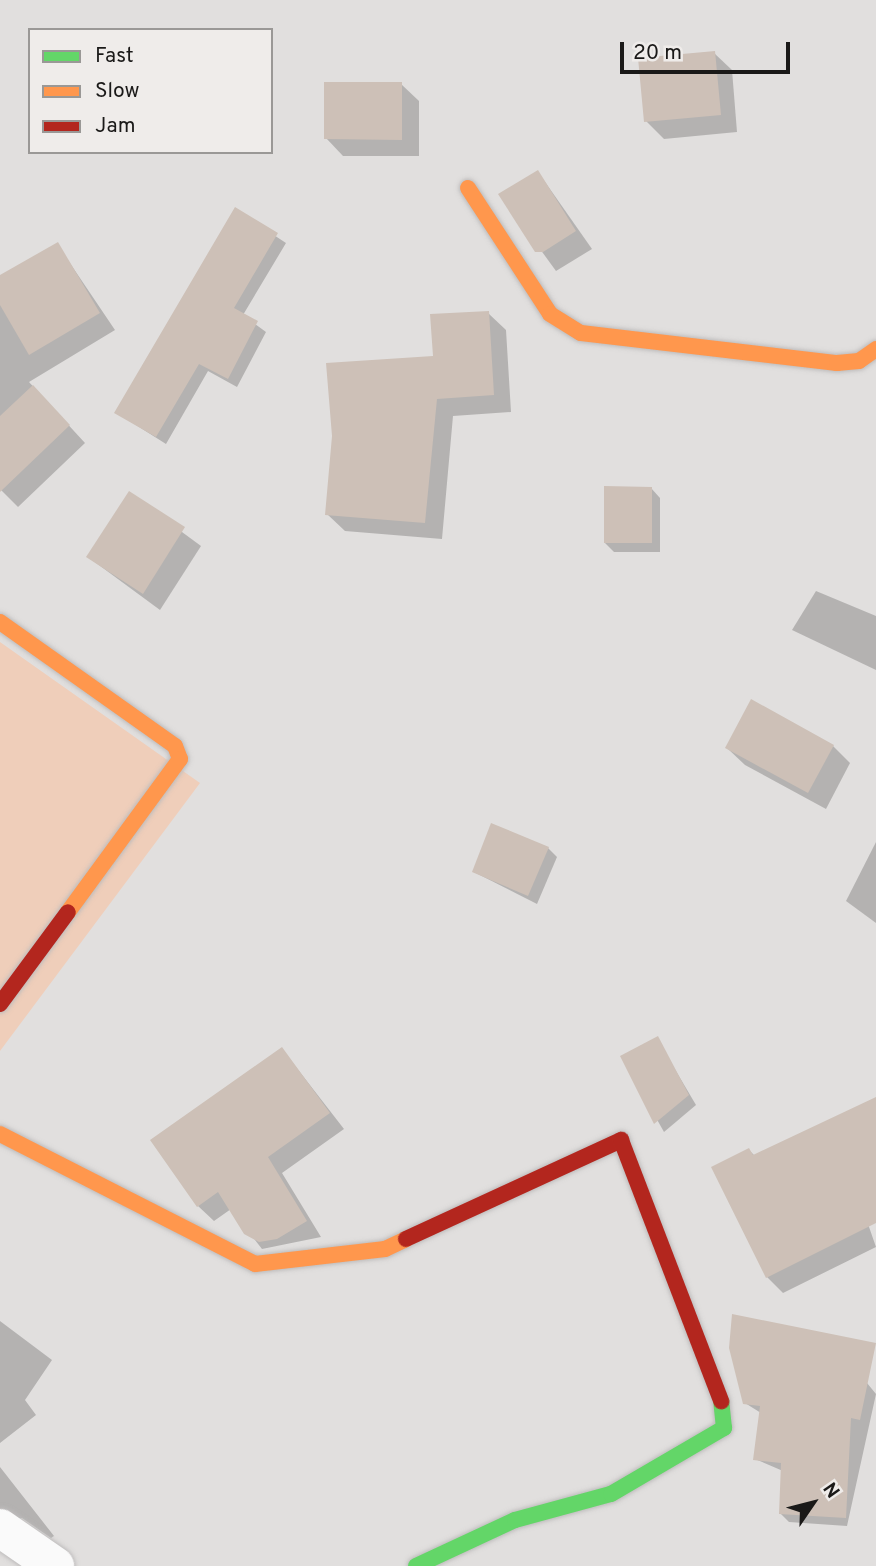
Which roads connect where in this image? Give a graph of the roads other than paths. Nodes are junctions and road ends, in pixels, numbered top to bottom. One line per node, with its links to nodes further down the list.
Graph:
1 (468, 188): 2 (street)
2 (876, 349)
3 (0, 622): 4 (street)
4 (0, 1004)
5 (0, 1134): 8 (street)
6 (0, 1528): 7 (street)
7 (55, 1566)
8 (416, 1566)

